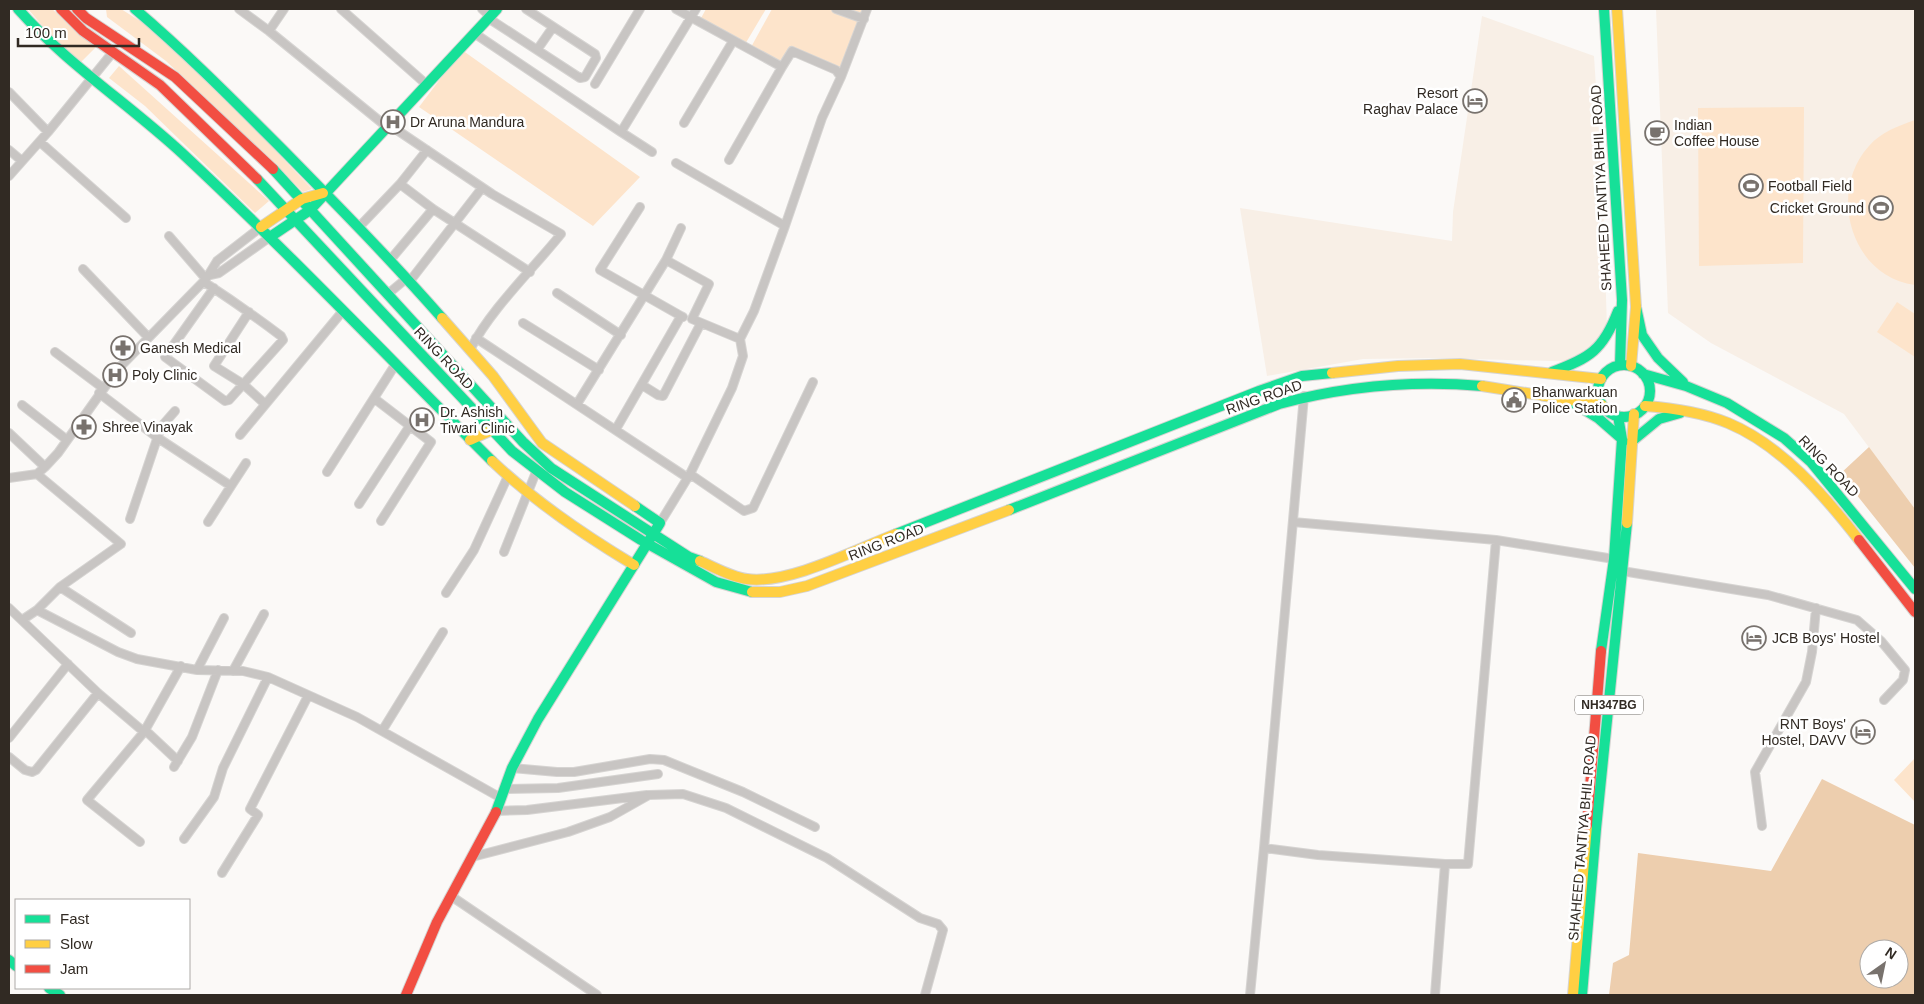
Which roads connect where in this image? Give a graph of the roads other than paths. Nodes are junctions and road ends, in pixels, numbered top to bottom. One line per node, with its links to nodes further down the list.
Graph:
1 (18, 9): 29 (main road)
2 (61, 9): 27 (main road)
3 (77, 9): 20 (main road)
4 (92, 9): 20 (street)
5 (135, 9): 50 (main road)
6 (239, 9): 23 (street)
7 (284, 9): 23 (street)
8 (341, 9): 31 (street)
9 (482, 9): 18 (street)
10 (526, 9): 22 (street)
11 (640, 9): 32 (street)
12 (676, 9): 19 (street)
13 (696, 9): 19 (street)
14 (836, 9): 21 (street)
15 (867, 9): 21 (street)
16 (1604, 9): 37 (main road, SHAHEED TANTIYA BHIL ROAD)
17 (1616, 9): 36 (main road)
18 (492, 14): 24 (main road); 26 (street)
19 (691, 17): 25 (street); 39 (street)
20 (86, 18): 51 (main road)
21 (864, 19): 30 (street)
22 (553, 27): 26 (street); 26 (street)
23 (269, 31): 35 (street)
24 (474, 33): 31 (main road); 39 (street)
25 (733, 41): 28 (street); 34 (street)
26 (537, 50)
27 (114, 52): 29 (street); 53 (main road)
28 (782, 66): 30 (street); 44 (street)
29 (93, 76): 38 (street); 60 (main road)
30 (841, 77): 59 (street)
31 (426, 84): 35 (main road)
32 (595, 84)
33 (9, 92): 38 (street)
34 (684, 123)
35 (386, 127): 42 (street); 50 (main road)
36 (1624, 127): 37 (main road); 76 (main road)
37 (1612, 130): 75 (main road, SHAHEED TANTIYA BHIL ROAD)
38 (48, 132): 40 (street)
39 (621, 132): 43 (street)
40 (40, 142): 45 (street); 56 (street)
41 (9, 150): 45 (street)
42 (427, 150): 48 (street); 49 (street)
43 (652, 152)
44 (729, 160)
45 (22, 161): 47 (street)
46 (676, 163): 59 (street)
47 (9, 176)
48 (400, 184): 54 (street); 61 (street)
49 (482, 188): 58 (street); 68 (street)
50 (323, 193): 51 (main road); 55 (main road); 61 (main road)
51 (302, 199): 53 (main road); 55 (main road, RING ROAD)
52 (640, 207): 74 (street)
53 (287, 209): 57 (main road, RING ROAD); 60 (main road)
54 (433, 209): 58 (street); 65 (street)
55 (310, 210): 57 (main road); 72 (main road, RING ROAD)
56 (126, 218)
57 (294, 220): 64 (main road); 113 (main road, RING ROAD)
58 (455, 224): 68 (street); 70 (street)
59 (785, 226): 86 (street)
60 (261, 227): 64 (main road); 69 (street)
61 (359, 227): 65 (main road)
62 (681, 228): 66 (street)
63 (169, 236): 69 (street)
64 (270, 237): 69 (street); 78 (main road)
65 (391, 259): 70 (main road)
66 (666, 260): 74 (street); 80 (street)
67 (83, 269): 84 (street)
68 (530, 272): 85 (street)
69 (207, 279): 71 (street); 84 (street)
70 (409, 279): 72 (street); 87 (main road)
71 (214, 288): 77 (street); 96 (street)
72 (389, 293): 137 (main road, RING ROAD)
73 (557, 293): 83 (street)
74 (644, 296): 79 (street); 83 (street)
75 (1622, 300): 90 (main road, SHAHEED TANTIYA BHIL ROAD); 92 (main road)
76 (1636, 307): 90 (main road); 98 (main road)
77 (249, 312): 96 (street); 96 (street)
78 (342, 312): 89 (main road); 103 (street)
79 (680, 316): 80 (street); 97 (street)
80 (692, 319): 82 (street)
81 (523, 323): 91 (street)
82 (701, 323): 86 (street); 97 (street)
83 (621, 335): 91 (street)
84 (148, 337): 99 (street)
85 (476, 338): 87 (street); 104 (street)
86 (740, 339): 127 (street)
87 (471, 348): 136 (main road)
88 (55, 352): 99 (street)
89 (395, 365): 101 (street); 118 (main road)
90 (1625, 366): 93 (main road); 94 (main road)
91 (599, 370): 104 (street)
92 (1552, 373): 94 (main road, RING ROAD); 137 (main road, RING ROAD)
93 (1643, 374): 98 (main road, RING ROAD); 107 (main road)
94 (1601, 379): 106 (main road)
95 (813, 382): 127 (street)
96 (243, 384): 103 (street)
97 (642, 385): 112 (street)
98 (1689, 387): 144 (main road, RING ROAD)
99 (101, 390): 116 (street); 117 (street)
100 (1304, 396): 102 (main road, RING ROAD); 135 (street); 137 (main road, RING ROAD)
101 (375, 399): 111 (street); 123 (street)
102 (1565, 399): 106 (main road, RING ROAD); 119 (main road)
103 (265, 404): 115 (street)
104 (577, 404): 112 (street)
105 (22, 405): 117 (street)
106 (1602, 405): 110 (main road)
107 (1645, 406): 109 (main road); 120 (main road, RING ROAD)
108 (176, 411): 116 (street)
109 (1634, 414): 110 (main road); 119 (main road, SHAHEED TANTIYA BHIL ROAD / NH347BG)
110 (1618, 416): 119 (main road, SHAHEED TANTIYA BHIL ROAD / NH347BG)
111 (411, 424): 131 (street); 133 (street)
112 (616, 429): 127 (street)
113 (492, 430): 118 (main road); 124 (main road, RING ROAD)
114 (9, 432): 122 (street)
115 (240, 435)
116 (158, 438): 129 (street); 132 (street)
117 (67, 440): 122 (street)
118 (470, 440): 126 (main road)
119 (1626, 441): 120 (main road); 140 (main road, SHAHEED TANTIYA BHIL ROAD / NH347BG); 142 (main road, SHAHEED TANTIYA BHIL ROAD / NH347BG)
120 (1779, 455): 149 (main road, RING ROAD)
121 (246, 463): 129 (street)
122 (45, 467): 125 (street)
123 (327, 472)
124 (536, 472): 130 (street); 137 (main road, RING ROAD)
125 (37, 474): 128 (street); 143 (street)
126 (508, 476): 130 (main road); 145 (street)
127 (689, 476): 136 (street)
128 (9, 478)
129 (231, 486): 134 (street)
130 (529, 492): 139 (street); 141 (main road)
131 (359, 504)
132 (130, 518)
133 (381, 521)
134 (208, 522)
135 (1293, 522): 138 (street); 177 (street)
136 (660, 523): 137 (main road)
137 (650, 539): 141 (main road)
138 (1496, 540): 140 (street); 179 (street)
139 (504, 552)
140 (1614, 559): 187 (main road, SHAHEED TANTIYA BHIL ROAD / NH347BG)
141 (634, 565): 168 (main road)
142 (1622, 571): 147 (street); 188 (main road, SHAHEED TANTIYA BHIL ROAD / NH347BG)
143 (60, 587): 148 (street); 154 (street)
144 (1915, 588)
145 (446, 593)
146 (9, 608): 152 (street)
147 (1816, 608): 163 (street); 173 (street)
148 (37, 610): 152 (street); 156 (street)
149 (1915, 612)
150 (264, 614): 159 (street)
151 (224, 618): 157 (street)
152 (22, 620): 155 (street)
153 (443, 632): 165 (street)
154 (131, 633)
155 (68, 664): 161 (street); 166 (street)
156 (181, 666): 157 (street); 164 (street)
157 (197, 670): 158 (street)
158 (218, 670): 159 (street); 164 (street)
159 (233, 671): 160 (street)
160 (268, 677): 162 (street); 175 (street)
161 (98, 693): 164 (street); 167 (street)
162 (308, 696): 165 (street); 180 (street)
163 (1884, 700)
164 (145, 731): 176 (street)
165 (382, 731): 170 (street)
166 (9, 738)
167 (9, 757)
168 (512, 768): 170 (main road); 174 (street)
169 (658, 774): 170 (street)
170 (503, 794): 172 (main road)
171 (649, 795): 172 (street); 178 (street); 184 (street)
172 (496, 811): 178 (main road)
173 (1762, 826)
174 (815, 827)
175 (184, 839)
176 (140, 842)
177 (1264, 848): 179 (street); 185 (street)
178 (472, 857): 181 (main road)
179 (1445, 864): 186 (street)
180 (222, 873)
181 (451, 896): 182 (main road); 183 (street)
182 (406, 995)
183 (597, 995)
184 (925, 995)
185 (1250, 995)
186 (1435, 995)
187 (1573, 995)
188 (1582, 995)

